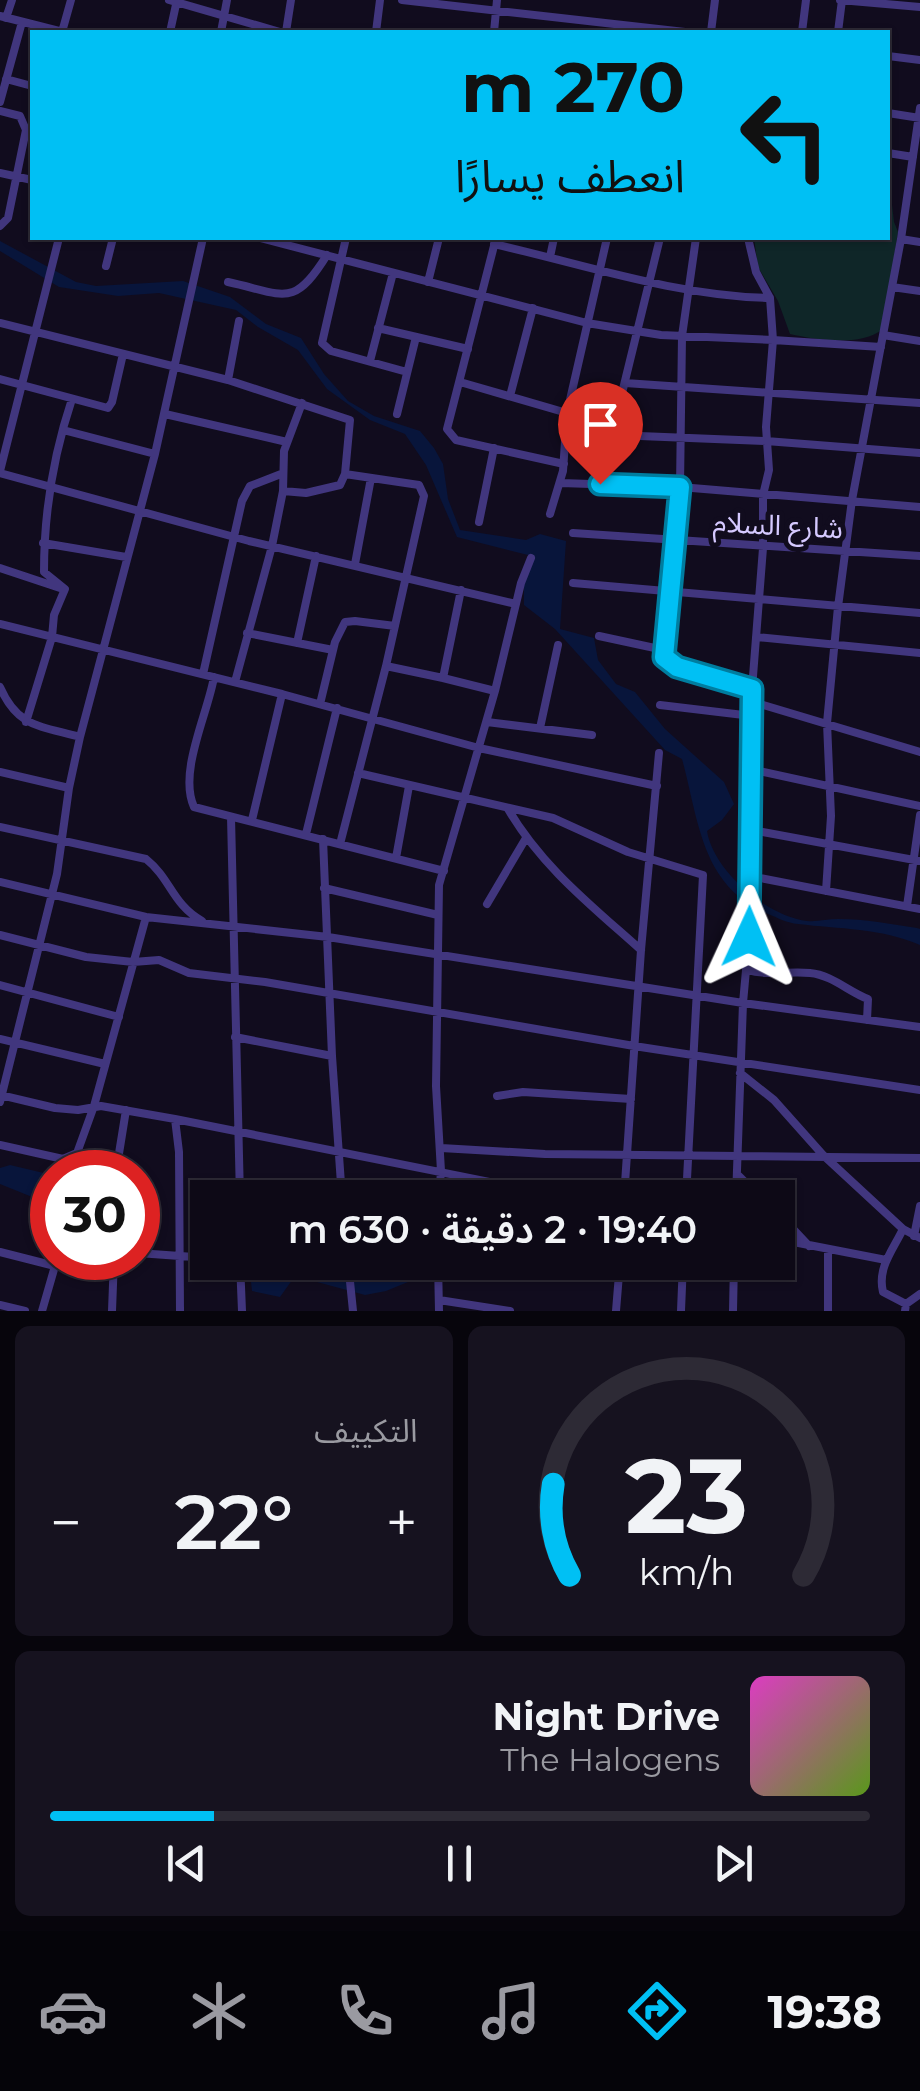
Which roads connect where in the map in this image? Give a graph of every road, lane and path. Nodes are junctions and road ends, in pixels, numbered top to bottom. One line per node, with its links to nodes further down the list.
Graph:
1 (12, 0): 15 (street)
2 (71, 0): 19 (street)
3 (228, 0): 14 (street)
4 (291, 0): 23 (street)
5 (380, 0): 24 (street)
6 (402, 0): 13 (street)
7 (497, 0): 13 (street)
8 (715, 0): 27 (street)
9 (806, 0): 28 (street)
10 (841, 0): 12 (street); 29 (street)
11 (174, 1): 14 (street); 20 (street)
12 (920, 6)
13 (496, 11): 17 (street); 25 (street)
14 (224, 16): 21 (street); 22 (street)
15 (3, 17): 16 (street)
16 (22, 22): 18 (street); 32 (street)
17 (604, 28): 26 (street)
18 (54, 30)
19 (63, 30)
20 (170, 30)
21 (220, 30)
22 (276, 30)
23 (284, 30)
24 (376, 30)
25 (494, 30)
26 (644, 30)
27 (711, 30)
28 (802, 30)
29 (838, 30)
30 (890, 56): 31 (street)
31 (920, 60)
32 (6, 79): 33 (street); 34 (street)
33 (30, 85)
34 (0, 102)
35 (0, 111): 41 (street)
36 (890, 114): 37 (street)
37 (919, 114): 39 (street)
38 (890, 152): 39 (street)
39 (914, 157): 44 (street)
40 (0, 172): 41 (street)
41 (18, 176): 42 (street); 43 (street)
42 (30, 179)
43 (0, 226)
44 (901, 239): 57 (street); 67 (street)
45 (59, 240): 77 (street)
46 (112, 240): 61 (street)
47 (203, 240): 88 (street)
48 (267, 240): 58 (street)
49 (346, 240): 60 (street)
50 (438, 240): 65 (street)
51 (554, 240): 59 (street)
52 (606, 240): 62 (street)
53 (660, 240): 66 (street)
54 (696, 240): 68 (street)
55 (748, 240): 71 (street)
56 (495, 241): 59 (street); 70 (street)
57 (920, 242)
58 (327, 256): 60 (street); 64 (street)
59 (550, 257): 62 (street)
60 (342, 259): 63 (street); 87 (street)
61 (106, 266)
62 (598, 271): 66 (street); 74 (street)
63 (393, 274): 65 (street); 76 (street)
64 (228, 282)
65 (428, 282): 70 (street)
66 (650, 282): 68 (street); 78 (street)
67 (892, 287): 69 (street); 81 (street)
68 (688, 290): 71 (street); 80 (street)
69 (920, 291)
70 (483, 294): 72 (street); 85 (street)
71 (770, 298): 82 (street)
72 (533, 308): 74 (street); 97 (street)
73 (240, 321): 91 (street)
74 (586, 323): 78 (street); 102 (street)
75 (0, 324): 77 (street)
76 (378, 328): 79 (street); 87 (street)
77 (34, 332): 86 (street); 94 (street)
78 (638, 332): 80 (street); 93 (street)
79 (416, 336): 85 (street); 89 (street)
80 (682, 336): 82 (street); 95 (street)
81 (883, 336): 83 (street); 84 (street)
82 (772, 340): 84 (street); 96 (street)
83 (920, 340)
84 (881, 347): 99 (street)
85 (468, 349): 92 (street)
86 (123, 354): 88 (street); 98 (street)
87 (370, 362): 89 (street)
88 (176, 366): 91 (street); 103 (street)
89 (407, 372): 104 (street)
90 (0, 379): 94 (street)
91 (228, 380): 100 (street)
92 (460, 382): 97 (street); 111 (street)
93 (625, 383): 95 (street); 107 (street)
94 (21, 384): 98 (street); 116 (street)
95 (682, 388): 96 (street); 108 (street)
96 (768, 391): 99 (street); 109 (street)
97 (510, 396): 102 (street)
98 (72, 399): 105 (street)
99 (870, 400): 101 (street); 112 (street)
100 (302, 403): 110 (street); 118 (street)
101 (920, 403)
102 (566, 413): 106 (street)
103 (164, 414): 110 (street); 113 (street)
104 (397, 414)
105 (64, 430): 113 (street); 121 (street)
106 (565, 433): 107 (street); 115 (street)
107 (612, 434): 108 (street)
108 (681, 438): 109 (street); 122 (street)
109 (766, 441): 112 (street); 124 (street)
110 (286, 442): 117 (street)
111 (494, 448): 115 (street); 129 (street)
112 (861, 448): 114 (street); 125 (street)
113 (155, 454): 127 (street)
114 (920, 454)
115 (564, 464): 120 (street)
116 (0, 472): 121 (street)
117 (282, 474): 123 (street); 131 (street)
118 (345, 474): 119 (street); 123 (street)
119 (371, 478): 141 (street); 143 (street)
120 (561, 483): 122 (street); 128 (street)
121 (50, 487): 127 (street); 133 (street)
122 (680, 487): 124 (street); 132 (street)
123 (283, 490): 134 (street)
124 (762, 495): 125 (street); 135 (street)
125 (852, 500): 126 (street); 136 (street)
126 (920, 506)
127 (138, 510): 131 (street); 139 (street)
128 (550, 514)
129 (479, 522)
130 (573, 533): 132 (street, شارع السلام)
131 (234, 536): 134 (street); 166 (street)
132 (676, 542): 135 (street, شارع السلام); 147 (street)
133 (43, 543): 139 (street); 145 (street)
134 (272, 546): 137 (street); 154 (street)
135 (762, 548): 136 (street, شارع السلام); 148 (street)
136 (844, 552): 138 (street, شارع السلام); 150 (street)
137 (316, 556): 141 (street); 158 (street)
138 (920, 556)
139 (126, 557): 161 (street)
140 (531, 558): 149 (street)
141 (354, 564): 143 (street)
142 (0, 568): 145 (street)
143 (406, 576): 146 (street); 153 (street)
144 (573, 584): 147 (street)
145 (65, 589): 157 (street)
146 (461, 590): 149 (street); 168 (street)
147 (670, 594): 148 (street); 163 (street)
148 (758, 601): 150 (street); 156 (street)
149 (516, 604): 172 (street)
150 (838, 606): 151 (street); 160 (street)
151 (920, 612)
152 (0, 624): 157 (street)
153 (395, 626): 162 (street); 165 (street)
154 (247, 633): 158 (street); 169 (street)
155 (599, 636): 163 (street)
156 (756, 637): 160 (street); 171 (street)
157 (52, 638): 161 (street); 180 (street)
158 (297, 643): 162 (street)
159 (558, 645): 183 (street)
160 (834, 646): 164 (street); 182 (street)
161 (102, 650): 166 (street); 185 (street)
162 (332, 650): 175 (street)
163 (664, 650): 171 (street)
164 (920, 653)
165 (386, 666): 168 (street); 179 (street)
166 (202, 674): 167 (street)
167 (214, 677): 169 (street); 200 (street)
168 (442, 678): 172 (street)
169 (234, 682): 173 (street)
170 (0, 687): 180 (street)
171 (752, 689): 174 (street)
172 (495, 691): 181 (street)
173 (282, 694): 175 (street); 201 (street)
174 (753, 702): 178 (street); 182 (street)
175 (320, 704): 177 (street)
176 (660, 705): 178 (street)
177 (336, 708): 179 (street); 204 (street)
178 (752, 716): 189 (street)
179 (372, 718): 186 (street); 191 (street)
180 (26, 722): 185 (street)
181 (486, 722): 183 (street); 186 (street)
182 (827, 724): 187 (street); 194 (street)
183 (540, 728): 184 (street)
184 (592, 735)
185 (80, 737): 195 (street)
186 (480, 748): 193 (street); 196 (street)
187 (920, 752)
188 (660, 753): 193 (street)
189 (750, 769): 194 (street); 203 (street)
190 (0, 772): 195 (street)
191 (358, 773): 192 (street); 208 (street)
192 (409, 786): 196 (street); 210 (street)
193 (656, 786): 211 (street)
194 (830, 787): 197 (street); 209 (street)
195 (68, 788): 207 (street)
196 (465, 796): 198 (street); 213 (street)
197 (920, 806)
198 (508, 808): 205 (street); 211 (street)
199 (920, 815): 212 (street)
200 (232, 817): 201 (street); 225 (street)
201 (252, 820): 204 (street)
202 (0, 827): 207 (street)
203 (752, 830): 209 (street); 214 (street)
204 (306, 834): 206 (street)
205 (526, 838): 219 (street); 229 (street)
206 (323, 839): 208 (street); 216 (street)
207 (62, 842): 218 (street); 224 (street)
208 (340, 844): 210 (street)
209 (830, 845): 212 (street); 217 (street)
210 (396, 858): 213 (street)
211 (650, 860): 229 (street); 238 (street)
212 (917, 861): 220 (street)
213 (444, 870): 222 (street)
214 (750, 876): 217 (street); 232 (street)
215 (0, 882): 218 (street)
216 (324, 888): 222 (street); 227 (street)
217 (826, 891): 220 (street)
218 (53, 895): 223 (street); 228 (street)
219 (487, 904)
220 (907, 906): 221 (street)
221 (920, 909)
222 (438, 915): 230 (street)
223 (146, 917): 224 (street); 231 (street)
224 (204, 922): 225 (street)
225 (232, 925): 227 (street); 233 (street)
226 (0, 935): 228 (street)
227 (328, 937): 230 (street); 237 (street)
228 (40, 946): 231 (street); 236 (street)
229 (641, 950): 235 (street)
230 (438, 954): 235 (street); 240 (street)
231 (133, 962): 233 (street); 241 (street)
232 (746, 970): 239 (street); 242 (street)
233 (232, 978): 237 (street); 244 (street)
234 (0, 985): 236 (street)
235 (639, 986): 238 (street); 247 (street)
236 (29, 992): 241 (street); 246 (street)
237 (330, 993): 240 (street); 249 (street)
238 (697, 996): 239 (street); 248 (street)
239 (743, 1004): 242 (street); 250 (street)
240 (438, 1010): 247 (street); 262 (street)
241 (118, 1018): 251 (street)
242 (868, 1020): 243 (street)
243 (920, 1027)
244 (234, 1037): 249 (street); 260 (street)
245 (0, 1039): 246 (street)
246 (16, 1043): 251 (street); 255 (street)
247 (634, 1046): 248 (street); 256 (street)
248 (694, 1054): 250 (street); 266 (street)
249 (332, 1056): 264 (street)
250 (740, 1061): 252 (street); 253 (street)
251 (105, 1064): 257 (street)
252 (740, 1073): 267 (street); 268 (street)
253 (920, 1090)
254 (497, 1096): 256 (street)
255 (1, 1097): 257 (street)
256 (631, 1099): 265 (street)
257 (94, 1106): 258 (street); 261 (street)
258 (126, 1110): 259 (street); 263 (street)
259 (175, 1119): 260 (street); 290 (street)
260 (237, 1130): 264 (street); 272 (street)
261 (0, 1145)
262 (440, 1148): 265 (street); 270 (street)
263 (120, 1150)
264 (338, 1151): 270 (street); 273 (street)
265 (628, 1154): 266 (street); 276 (street)
266 (688, 1155): 268 (street); 277 (street)
267 (823, 1155): 268 (street); 269 (street); 281 (street)
268 (737, 1157): 271 (street)
269 (920, 1158)
270 (441, 1172): 274 (street); 275 (street)
271 (737, 1174): 278 (street); 279 (street)
272 (239, 1180)
273 (340, 1180)
274 (440, 1180)
275 (481, 1180)
276 (626, 1180)
277 (687, 1180)
278 (737, 1180)
279 (743, 1180)
280 (920, 1206): 283 (street)
281 (903, 1230): 283 (street); 292 (street)
282 (795, 1231): 285 (street)
283 (917, 1237)
284 (795, 1243): 285 (street)
285 (810, 1246): 286 (street)
286 (828, 1250): 292 (street); 316 (street)
287 (0, 1252): 289 (street)
288 (160, 1256): 290 (street)
289 (30, 1257)
290 (182, 1257): 291 (street); 308 (street)
291 (190, 1257)
292 (886, 1260): 304 (street)
293 (51, 1280): 306 (street)
294 (113, 1280): 307 (street)
295 (241, 1280): 309 (street)
296 (350, 1280): 310 (street)
297 (438, 1280): 302 (street)
298 (619, 1280): 313 (street)
299 (682, 1280): 314 (street)
300 (733, 1280): 315 (street)
301 (920, 1294): 304 (street)
302 (439, 1300): 311 (street); 312 (street)
303 (0, 1305): 305 (street)
304 (905, 1308)
305 (24, 1311)
306 (42, 1311)
307 (112, 1311)
308 (180, 1311)
309 (242, 1311)
310 (352, 1311)
311 (439, 1311)
312 (510, 1311)
313 (616, 1311)
314 (681, 1311)
315 (732, 1311)
316 (828, 1311)

